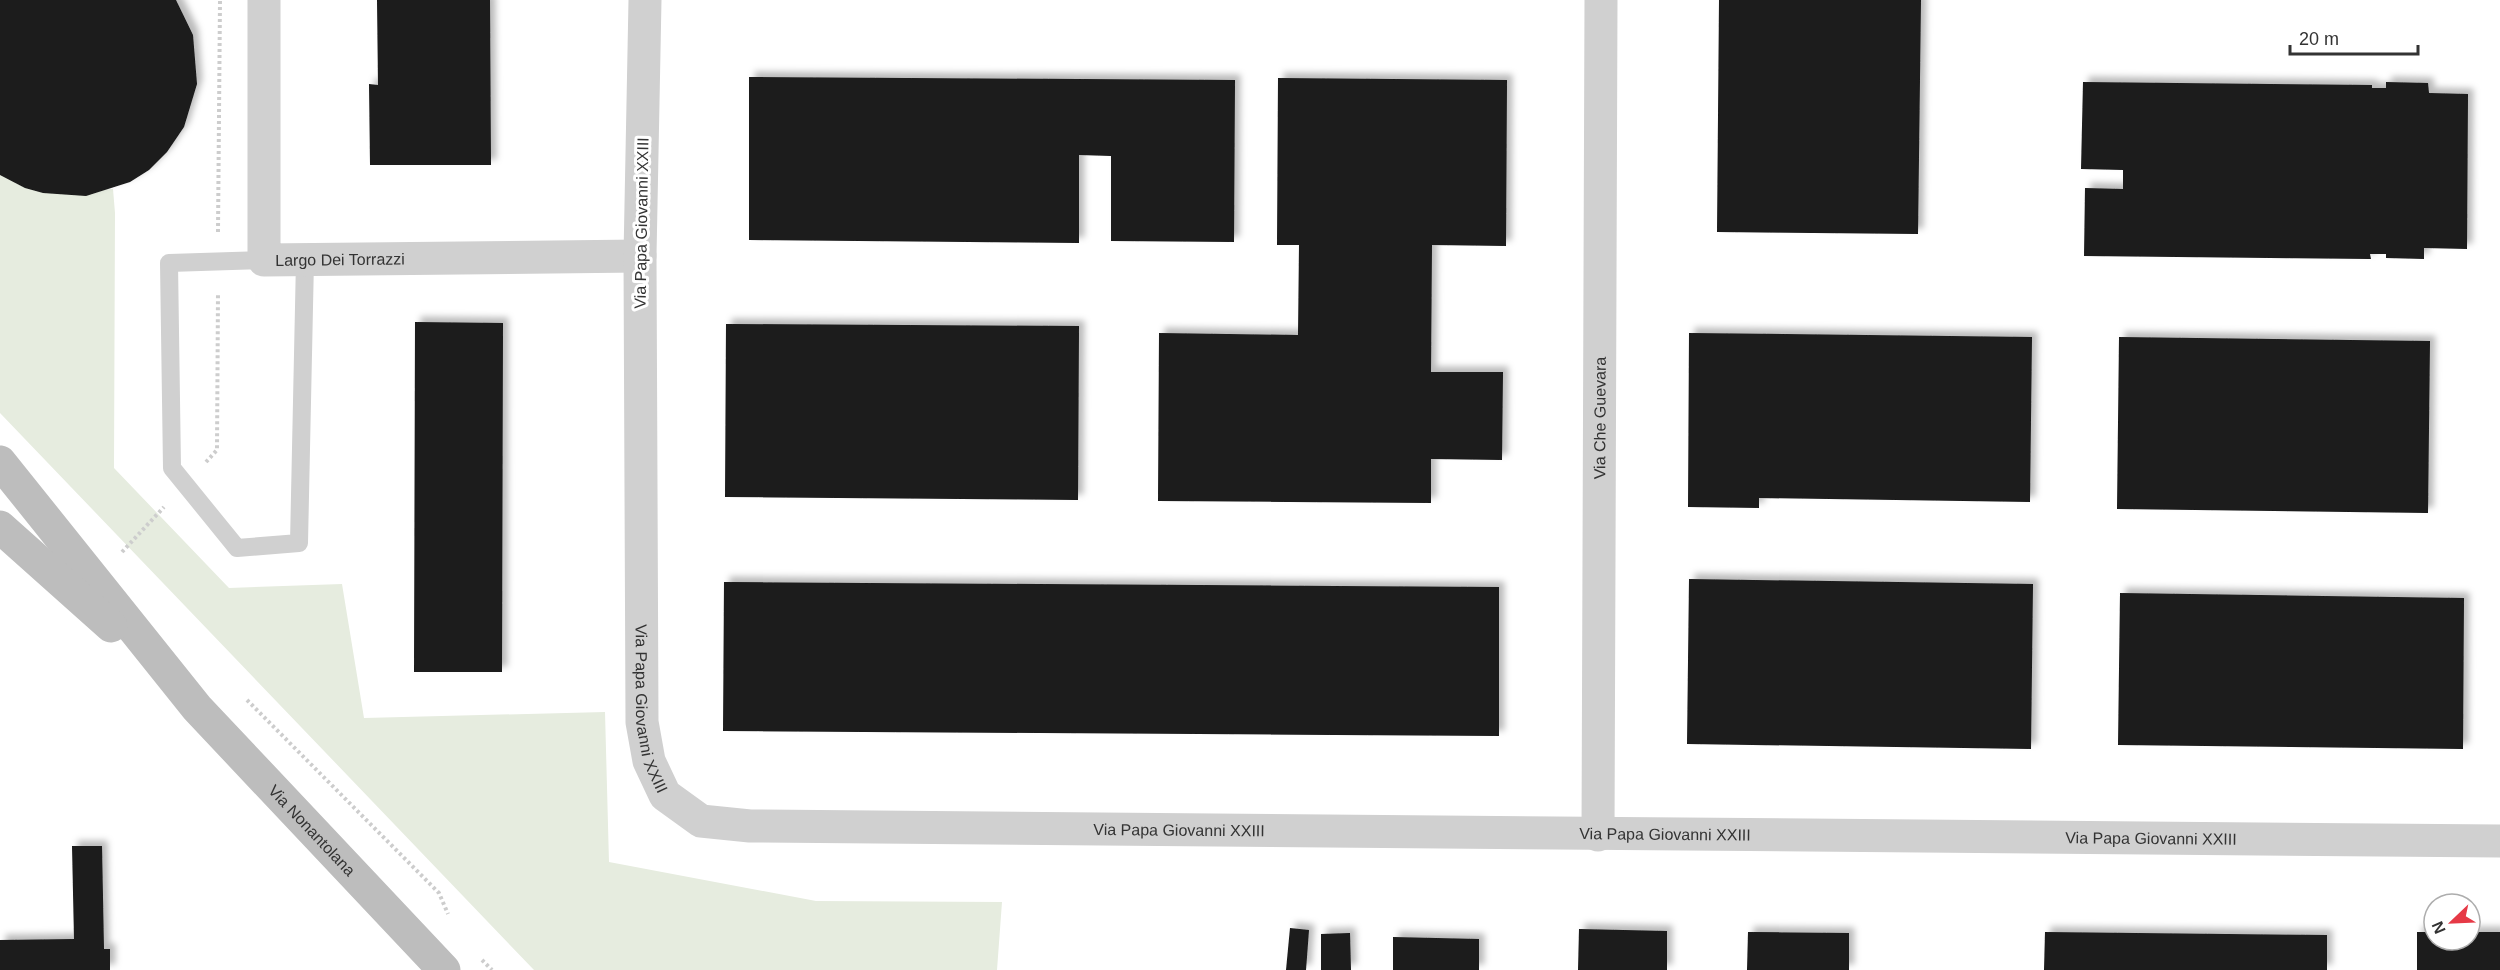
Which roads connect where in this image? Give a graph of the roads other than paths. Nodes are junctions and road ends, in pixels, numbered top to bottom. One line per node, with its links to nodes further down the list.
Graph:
1 (264, 0): 5 (street, Largo Dei Torrazzi)
2 (645, 0): 4 (street, Via Papa Giovanni XXIII)
3 (1601, 0): 10 (street, Via Che Guevara)
4 (640, 256): 6 (street, Largo Dei Torrazzi); 10 (street, Via Papa Giovanni XXIII)
5 (264, 260): 6 (street, Largo Dei Torrazzi); 6 (lane)
6 (305, 260)
7 (0, 462): 9 (main road, Via Nonantolana)
8 (0, 527): 9 (main road, Via Nonantolana)
9 (182, 690): 12 (main road, Via Nonantolana)
10 (1598, 835): 11 (street, Via Papa Giovanni XXIII)
11 (2500, 841)
12 (444, 970)

